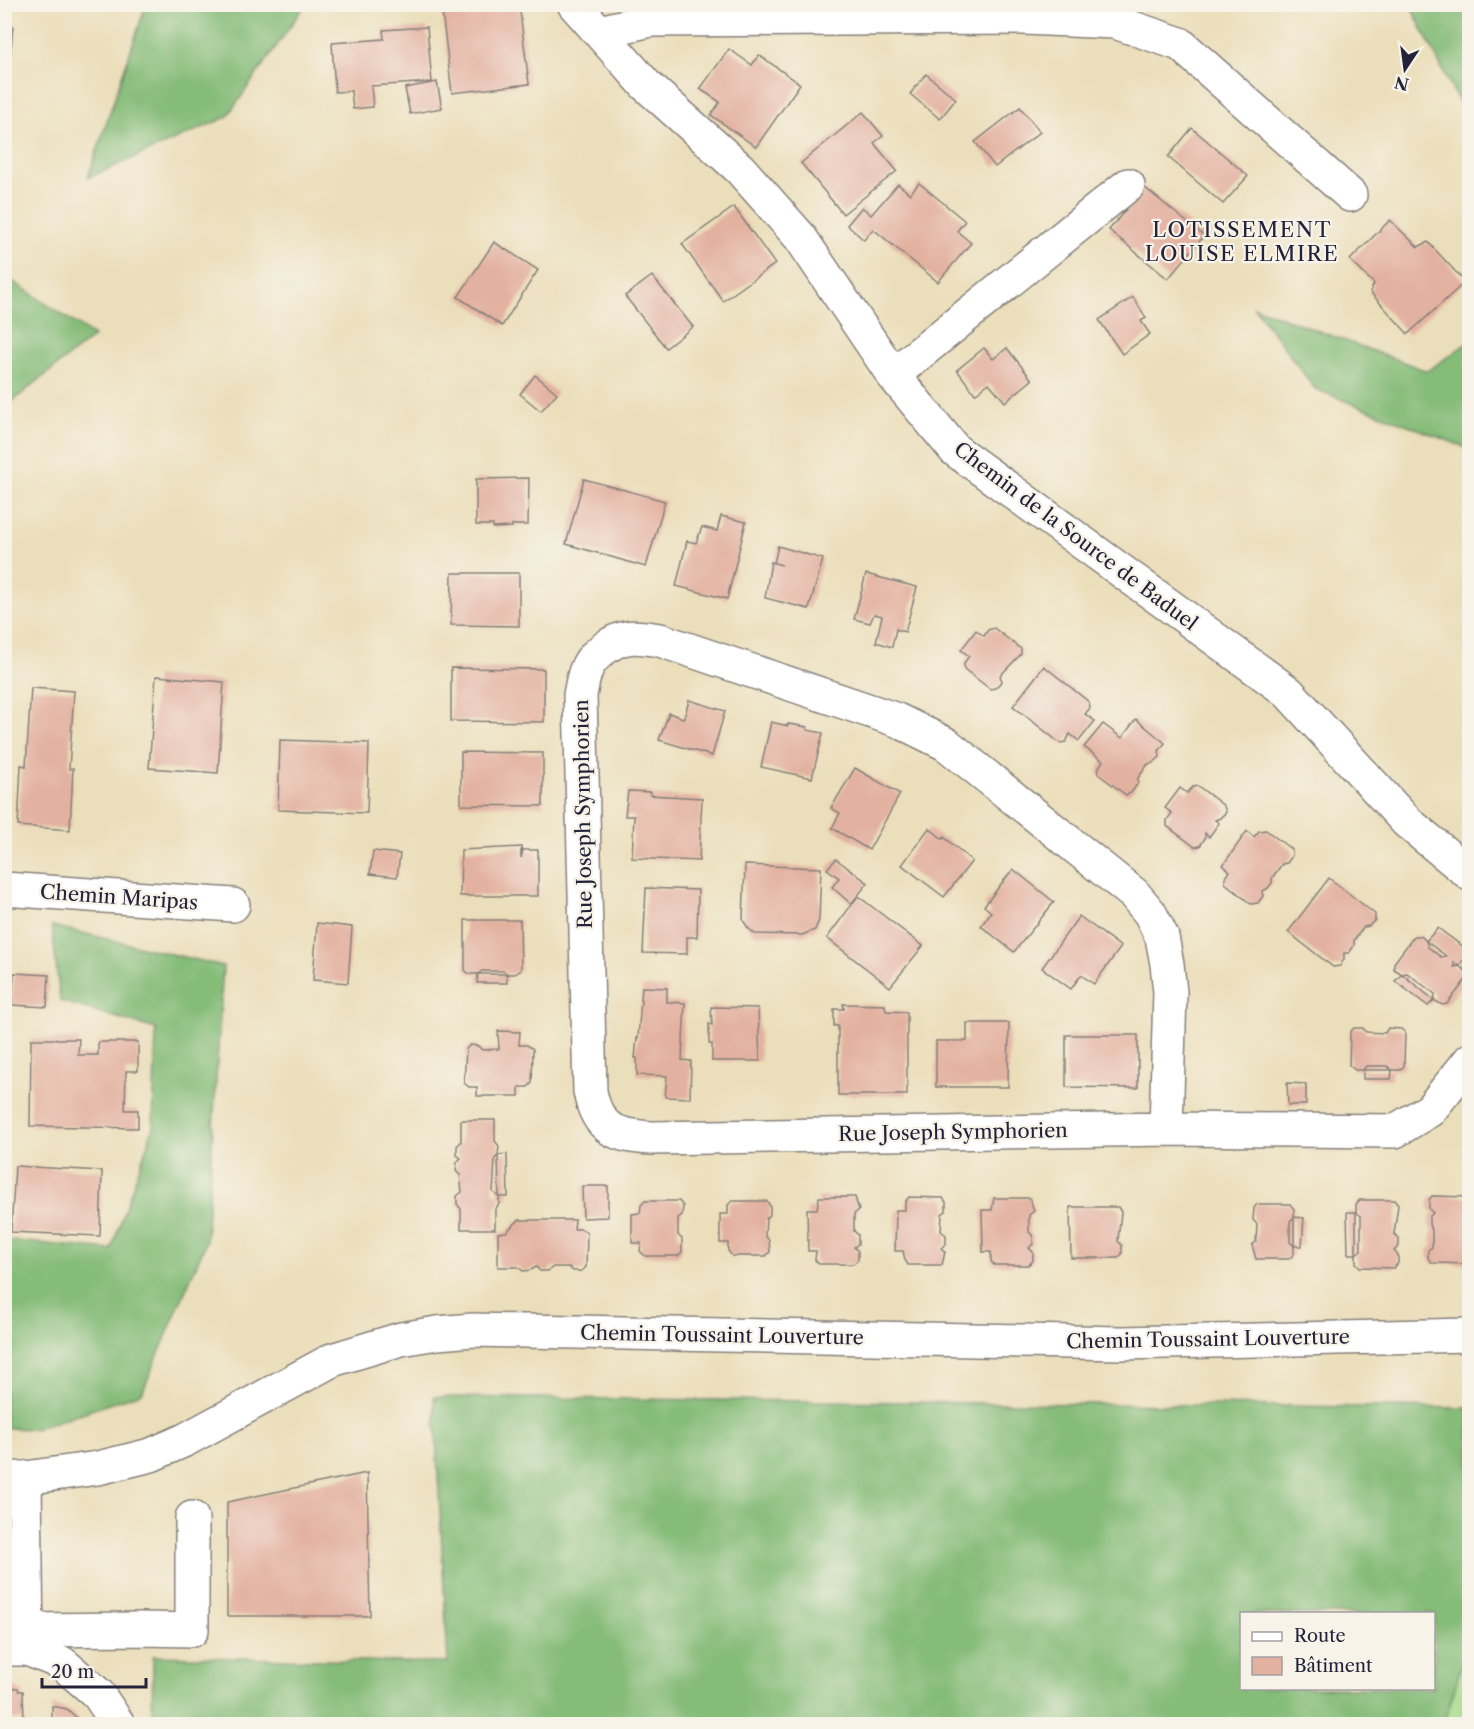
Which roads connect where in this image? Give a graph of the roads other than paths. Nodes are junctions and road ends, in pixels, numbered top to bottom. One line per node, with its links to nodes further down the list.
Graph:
1 (574, 4): 3 (street, Chemin de la Source de Baduel)
2 (928, 11): 3 (street); 5 (street)
3 (599, 32): 6 (street, Chemin de la Source de Baduel)
4 (1128, 185): 6 (street)
5 (1350, 195)
6 (893, 375): 7 (street, Chemin de la Source de Baduel)
7 (1470, 873)
8 (4, 889): 9 (street, Chemin Maripas)
9 (233, 905)
10 (1470, 1060): 11 (street, Rue Joseph Symphorien)
11 (1166, 1129): 11 (street, Rue Joseph Symphorien)
12 (1470, 1335): 13 (street, Chemin Toussaint Louverture)
13 (15, 1478): 15 (street)
14 (192, 1518): 15 (street)
15 (19, 1642): 16 (street)
16 (118, 1725)

